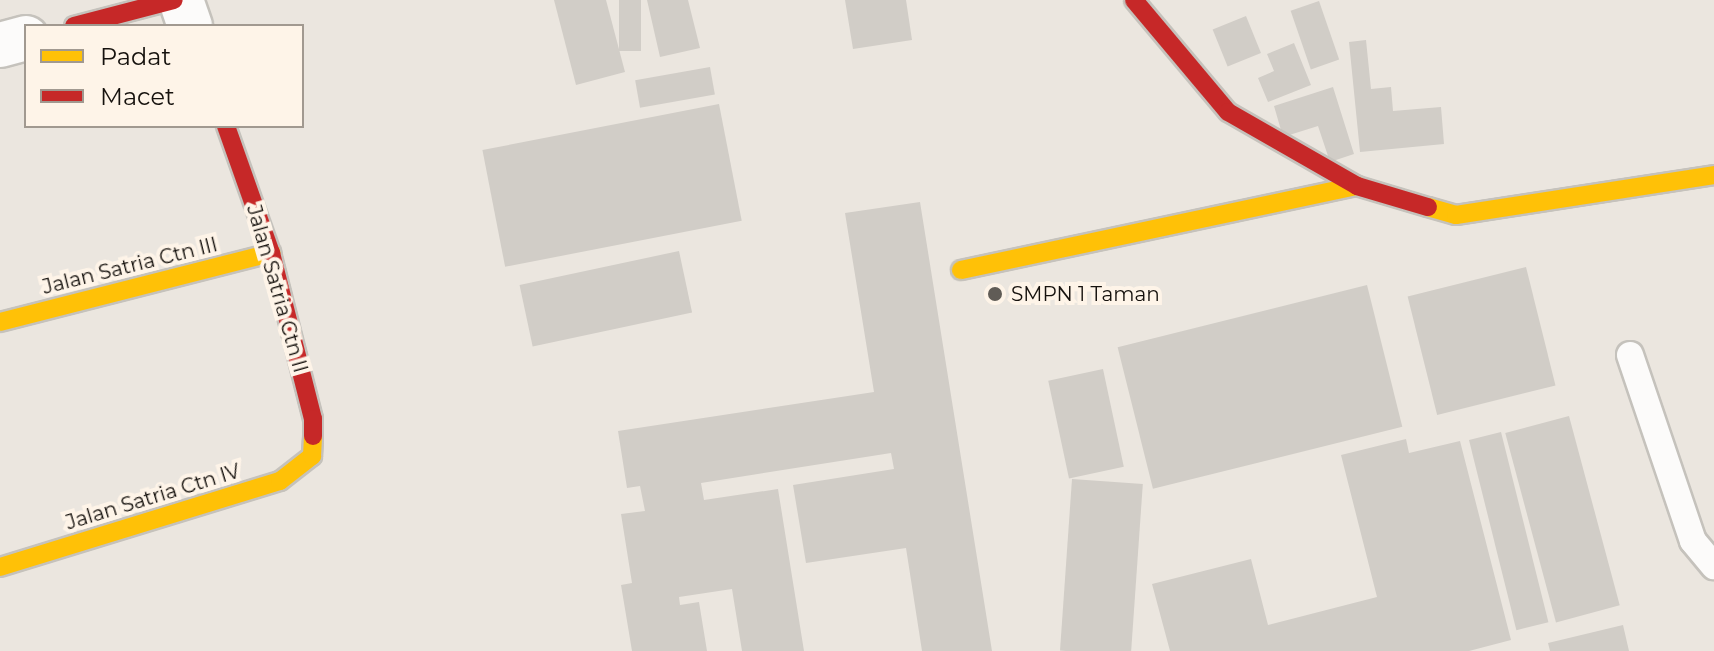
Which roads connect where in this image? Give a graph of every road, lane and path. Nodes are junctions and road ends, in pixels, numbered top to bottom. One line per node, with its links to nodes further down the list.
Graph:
1 (174, 0): 4 (street)
2 (181, 0): 5 (street)
3 (1134, 0): 10 (street)
4 (82, 24)
5 (189, 24)
6 (24, 39): 7 (street)
7 (0, 45)
8 (227, 128): 11 (street, Jalan Satria Ctn II)
9 (1714, 175): 10 (street)
10 (1357, 186): 12 (street)
11 (271, 253): 13 (street, Jalan Satria Ctn III); 15 (street, Jalan Satria Ctn II)
12 (961, 270)
13 (0, 322)
14 (1630, 355): 16 (lane)
15 (312, 456): 17 (street, Jalan Satria Ctn IV)
16 (1714, 566)
17 (0, 567)

